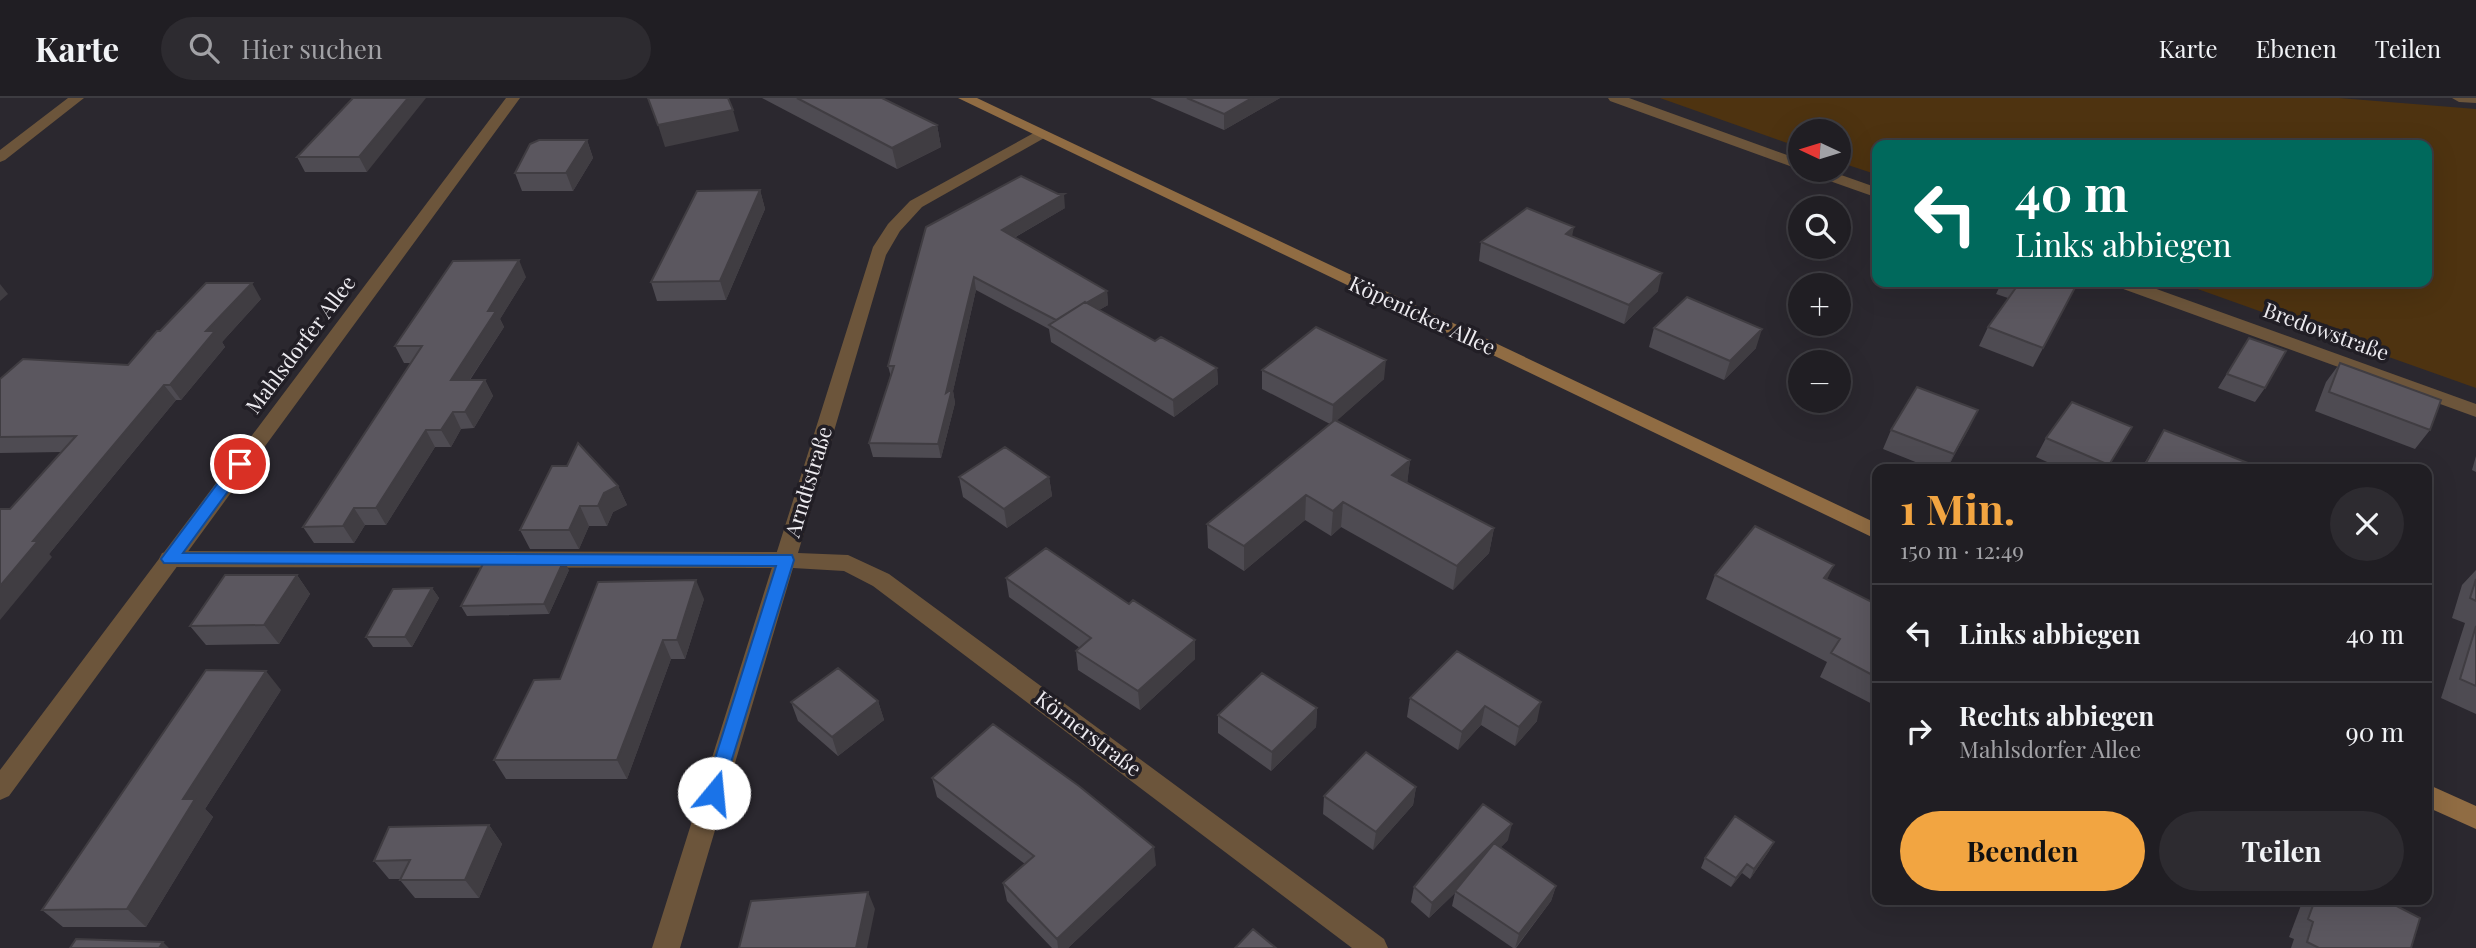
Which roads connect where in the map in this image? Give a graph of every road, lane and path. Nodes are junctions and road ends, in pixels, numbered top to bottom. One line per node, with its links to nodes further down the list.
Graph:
1 (77, 98): 8 (street)
2 (513, 98): 15 (street, Mahlsdorfer Allee)
3 (965, 98): 7 (street, Köpenicker Allee)
4 (1615, 98): 9 (street)
5 (2459, 98): 6 (street)
6 (2476, 99)
7 (1041, 134): 14 (street, Köpenicker Allee); 16 (street, Arndtstraße)
8 (0, 157)
9 (1788, 160)
10 (1847, 182): 11 (street)
11 (1872, 191)
12 (2135, 287): 13 (street, Bredowstraße)
13 (2476, 411)
14 (1872, 530)
15 (170, 559): 16 (street, Körnerstraße); 17 (street, Mahlsdorfer Allee)
16 (786, 560): 20 (street, Arndtstraße); 21 (street, Körnerstraße)
17 (0, 789)
18 (2432, 797): 19 (street)
19 (2476, 818)
20 (666, 948)
21 (1374, 948)

